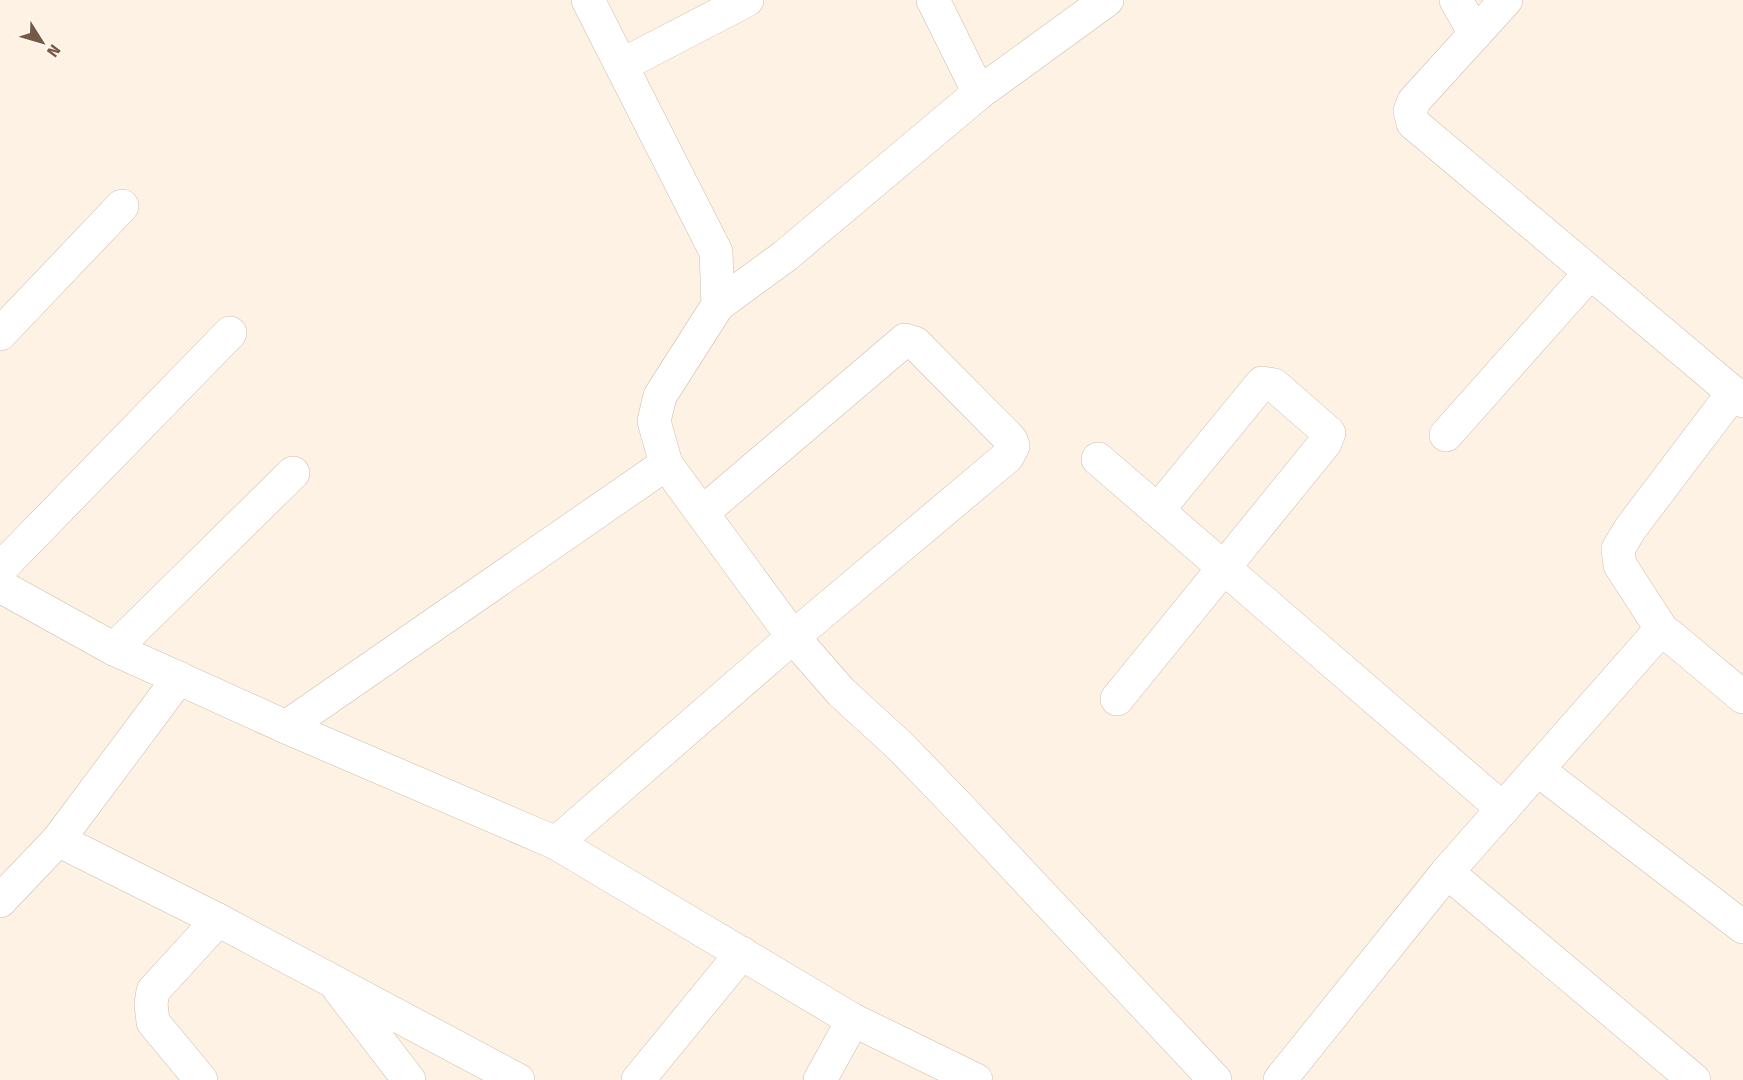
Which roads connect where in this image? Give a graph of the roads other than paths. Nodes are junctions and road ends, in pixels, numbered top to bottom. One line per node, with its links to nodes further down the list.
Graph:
1 (588, 0): 8 (street)
2 (747, 0): 8 (street)
3 (933, 0): 9 (street)
4 (1107, 0): 9 (street)
5 (1456, 0): 7 (street)
6 (1506, 0): 7 (street)
7 (1475, 34): 11 (street)
8 (622, 65): 12 (street)
9 (979, 93): 12 (street)
10 (122, 206): 14 (street)
11 (1590, 273): 15 (street); 16 (street)
12 (718, 305): 18 (street)
13 (230, 333): 23 (street)
14 (0, 334)
15 (1738, 397): 25 (street)
16 (1446, 435)
17 (1098, 459): 20 (street)
18 (666, 464): 21 (street); 31 (street)
19 (293, 473): 27 (street)
20 (1158, 510): 22 (street); 22 (street)
21 (702, 513): 26 (street); 26 (street)
22 (1224, 567): 30 (street); 33 (street)
23 (0, 569)
24 (0, 585): 27 (street)
25 (1664, 633): 29 (street); 32 (street)
26 (793, 637): 35 (street); 49 (street)
27 (114, 649): 28 (street)
28 (179, 678): 31 (street); 34 (street)
29 (1743, 697)
30 (1117, 699)
31 (286, 727): 35 (street)
32 (1538, 770): 33 (street); 39 (street)
33 (1503, 809): 36 (street)
34 (58, 840): 37 (street); 38 (street)
35 (555, 843): 40 (street)
36 (1447, 872): 50 (street); 51 (street)
37 (0, 901)
38 (218, 920): 41 (street); 43 (street)
39 (1743, 927)
40 (742, 953): 42 (street); 46 (street)
41 (332, 981): 44 (street); 45 (street)
42 (853, 1020): 47 (street); 48 (street)
43 (201, 1080)
44 (409, 1080)
45 (518, 1080)
46 (638, 1080)
47 (820, 1080)
48 (976, 1080)
49 (1215, 1080)
50 (1280, 1080)
51 (1694, 1080)

